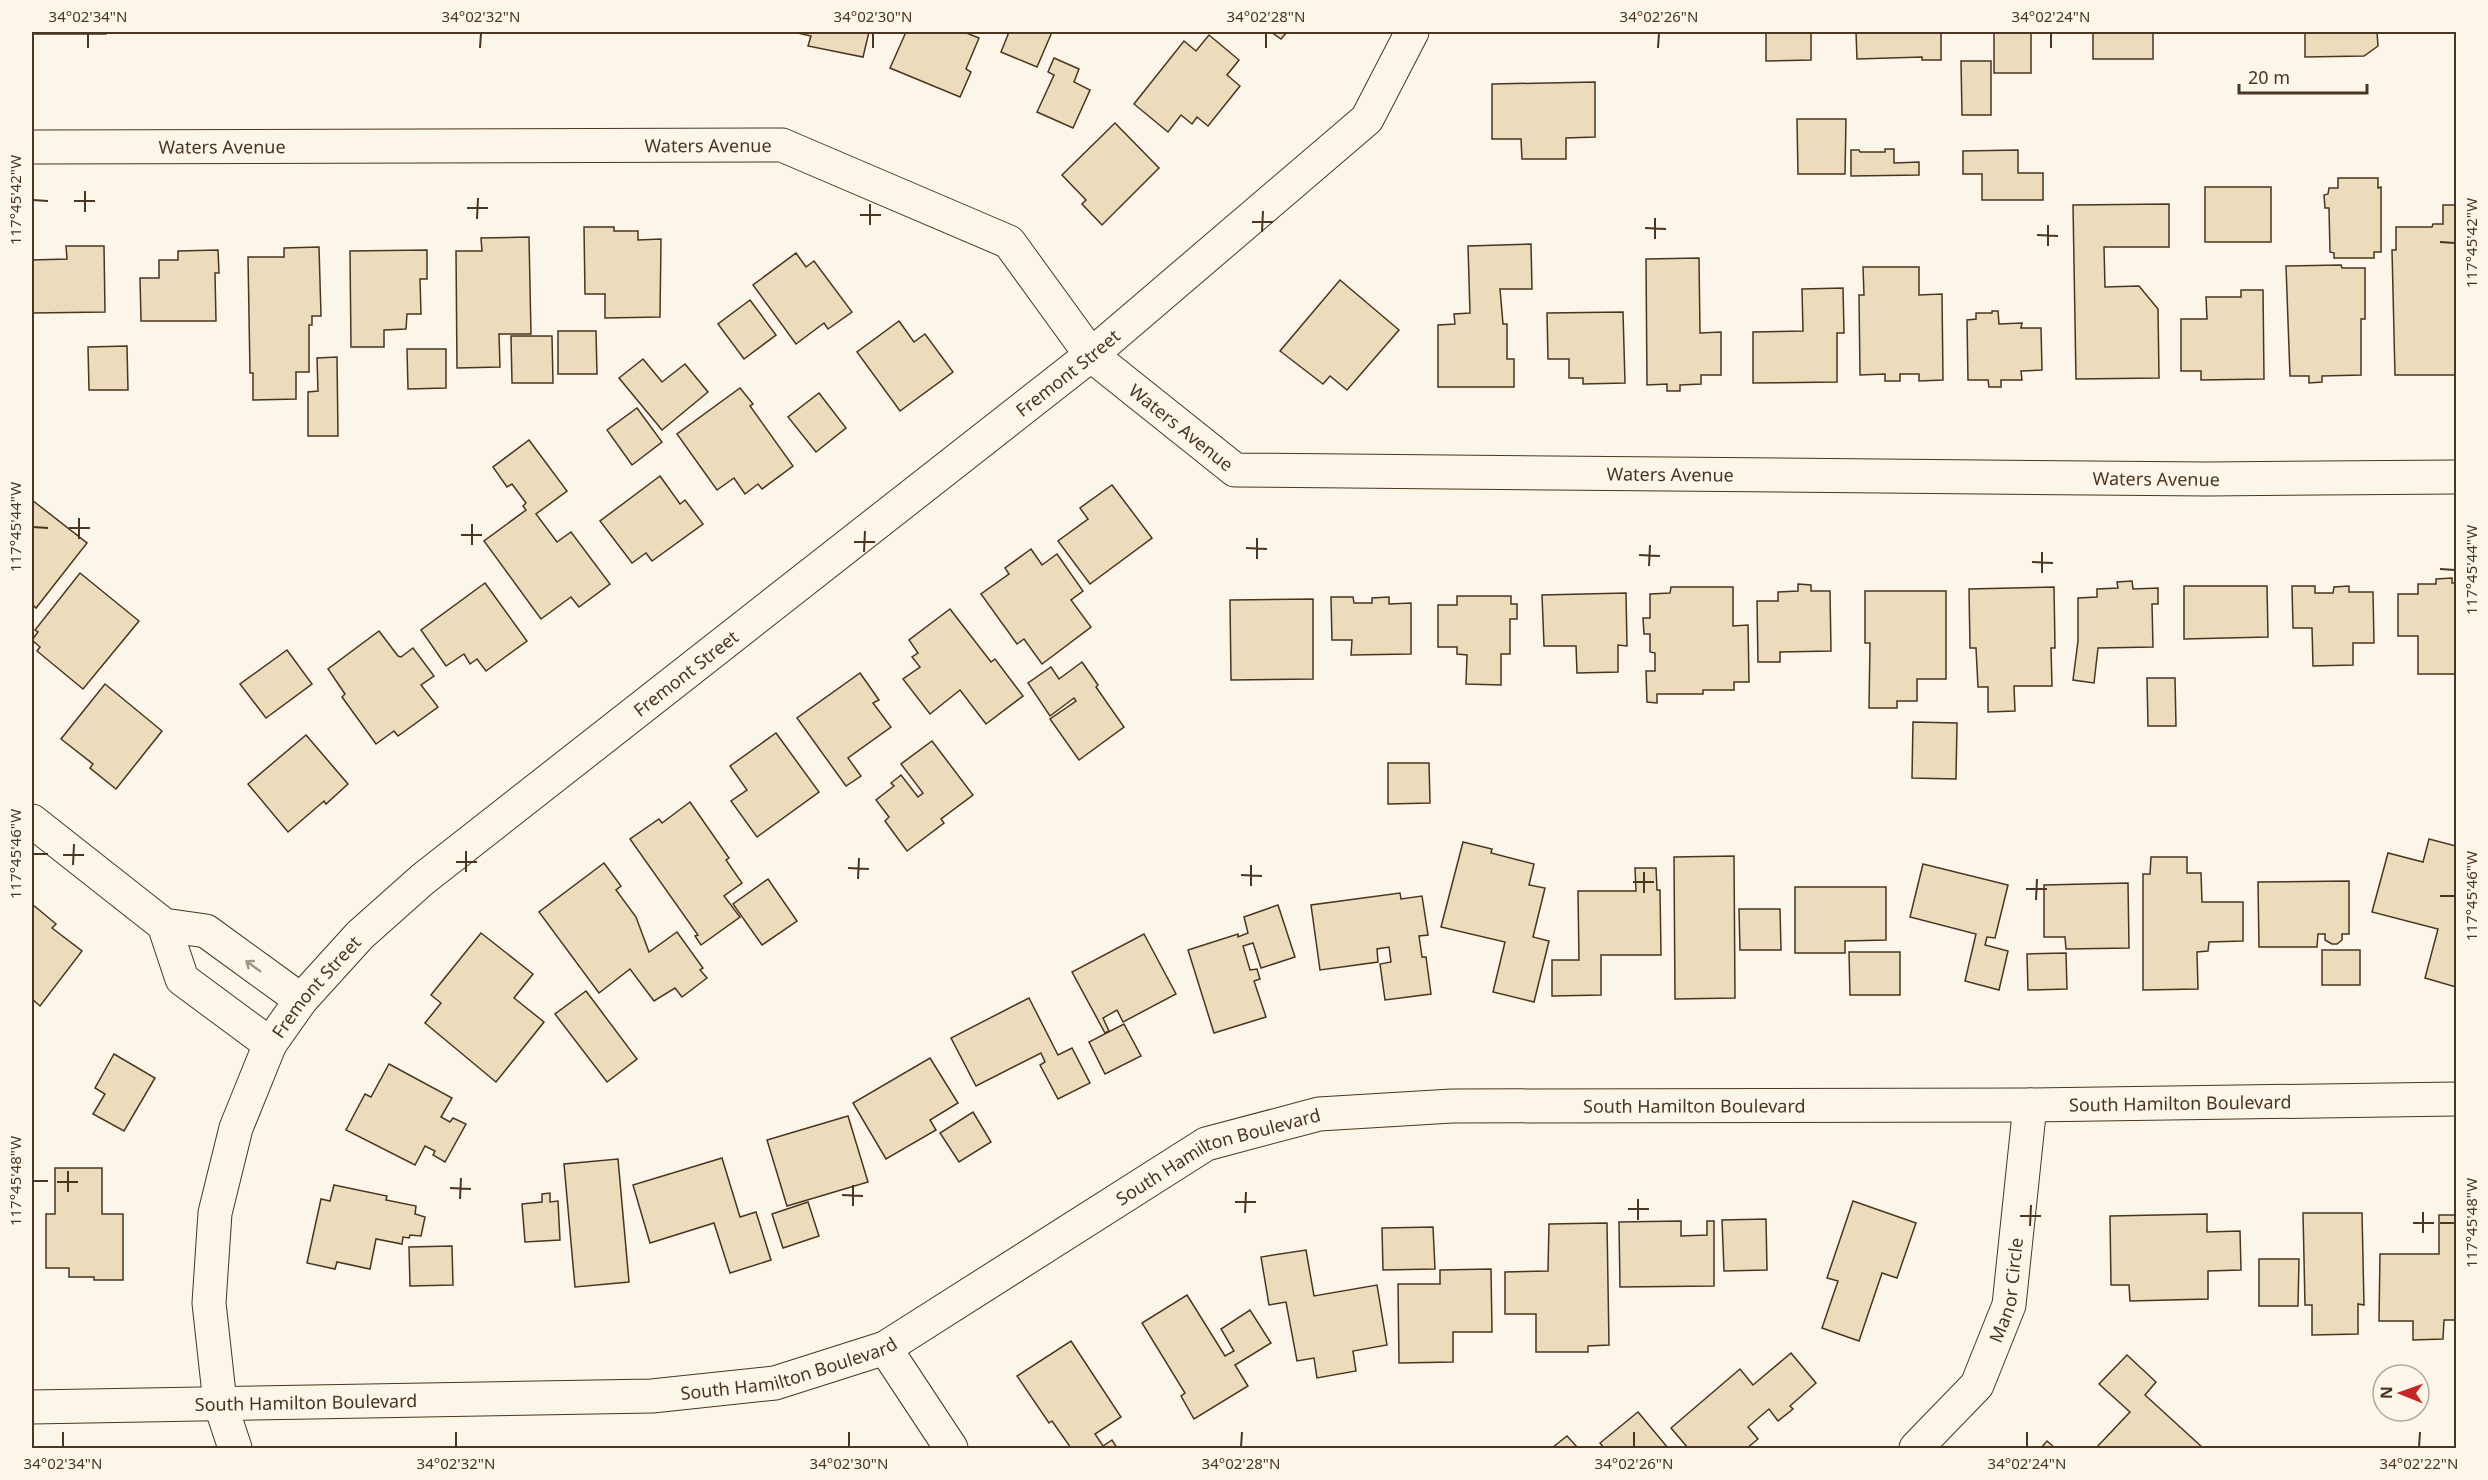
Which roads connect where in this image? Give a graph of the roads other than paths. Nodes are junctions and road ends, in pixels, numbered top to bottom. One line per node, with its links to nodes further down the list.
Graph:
1 (1412, 32): 3 (street, Fremont Street)
2 (32, 147): 3 (street, Waters Avenue)
3 (1091, 355): 4 (street, Waters Avenue); 7 (street, Fremont Street)
4 (2457, 477)
5 (32, 821): 6 (street)
6 (164, 926): 7 (street, one-way to 6); 8 (street)
7 (301, 1000): 8 (street, Fremont Street)
8 (270, 1044): 12 (street, Fremont Street)
9 (2457, 1099): 10 (street, South Hamilton Boulevard)
10 (2031, 1105): 11 (street, South Hamilton Boulevard); 16 (street, Manor Circle)
11 (885, 1348): 12 (street, South Hamilton Boulevard); 15 (street)
12 (220, 1403): 13 (street, South Hamilton Boulevard); 14 (street, Fremont Street)
13 (32, 1407)
14 (235, 1449)
15 (951, 1449)
16 (1916, 1449)

